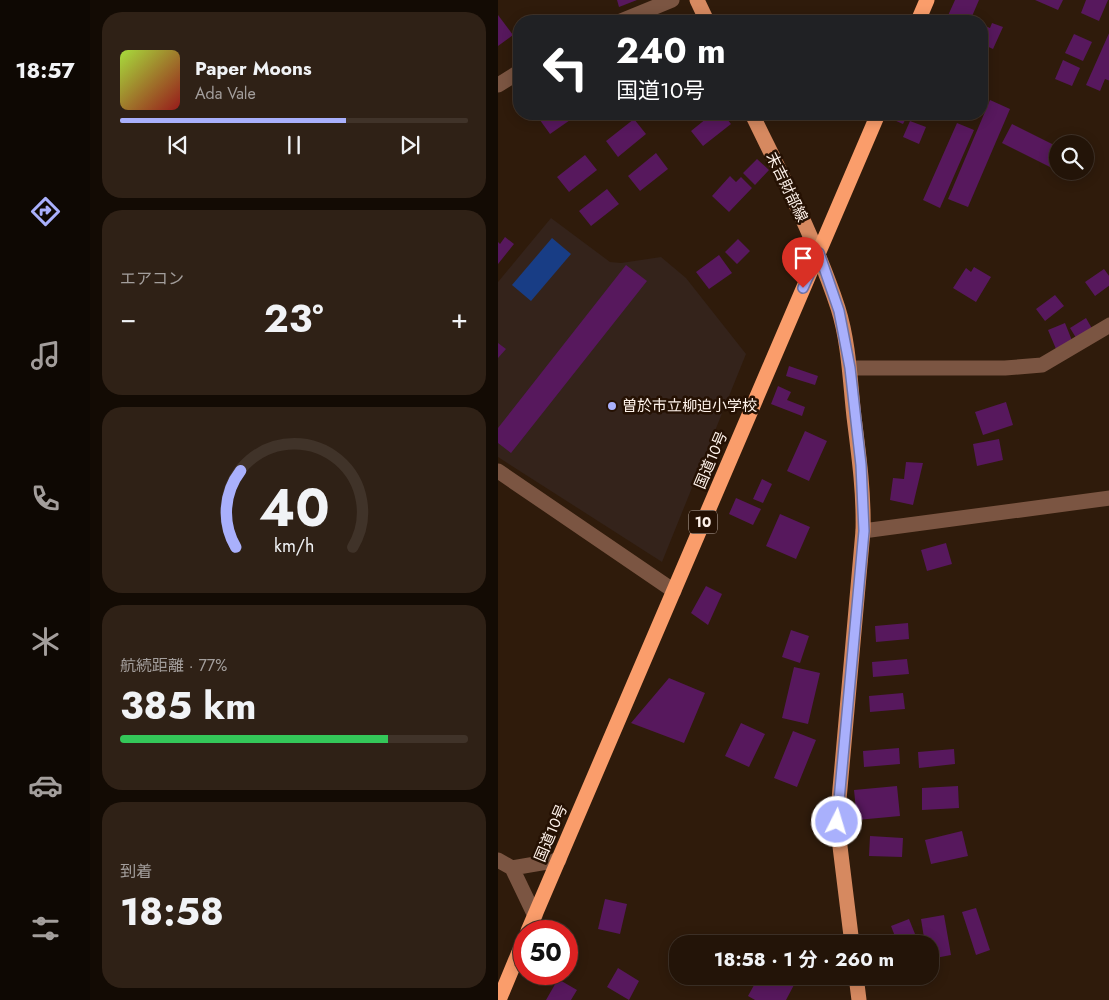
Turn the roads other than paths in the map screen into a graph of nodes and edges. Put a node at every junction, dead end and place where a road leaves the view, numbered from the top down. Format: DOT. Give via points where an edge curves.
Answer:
graph roads {
  1 [pos="672,0"];
  2 [pos="697,0"];
  3 [pos="927,0"];
  4 [pos="636,15"];
  5 [pos="704,15"];
  6 [pos="921,15"];
  7 [pos="513,76"];
  8 [pos="498,85"];
  9 [pos="755,120"];
  10 [pos="875,120"];
  11 [pos="819,253"];
  12 [pos="1110,325"];
  13 [pos="850,368"];
  14 [pos="498,471"];
  15 [pos="1110,498"];
  16 [pos="864,531"];
  17 [pos="674,591"];
  18 [pos="498,860"];
  19 [pos="558,860"];
  20 [pos="512,868"];
  21 [pos="534,916"];
  22 [pos="532,920"];
  23 [pos="851,935"];
  24 [pos="513,966"];
  25 [pos="857,985"];
  26 [pos="499,1000"];
  27 [pos="859,1000"];
  1 -- 4 [label="street"];
  2 -- 5 [label="main road"];
  3 -- 6 [label="highway"];
  7 -- 8 [label="street"];
  9 -- 11 [label="main road, 末吉財部線"];
  10 -- 11 [label="highway, 国道10号 / 10"];
  11 -- 13 [label="main road, 末吉財部線" via="839,311"];
  11 -- 17 [label="highway, 国道10号 / 10"];
  12 -- 13 [label="street" via="1042,365"];
  13 -- 16 [label="main road, 末吉財部線" via="861,465"];
  14 -- 17 [label="street"];
  15 -- 16 [label="street"];
  16 -- 23 [label="main road, 末吉財部線" via="837,822"];
  17 -- 19 [label="highway, 国道10号 / 10"];
  18 -- 20 [label="street"];
  19 -- 20 [label="street"];
  19 -- 21 [label="highway, 国道10号 / 10"];
  20 -- 21 [label="street"];
  21 -- 22 [label="highway, 国道10号 / 10"];
  24 -- 26 [label="highway"];
  25 -- 27 [label="main road"];
}
